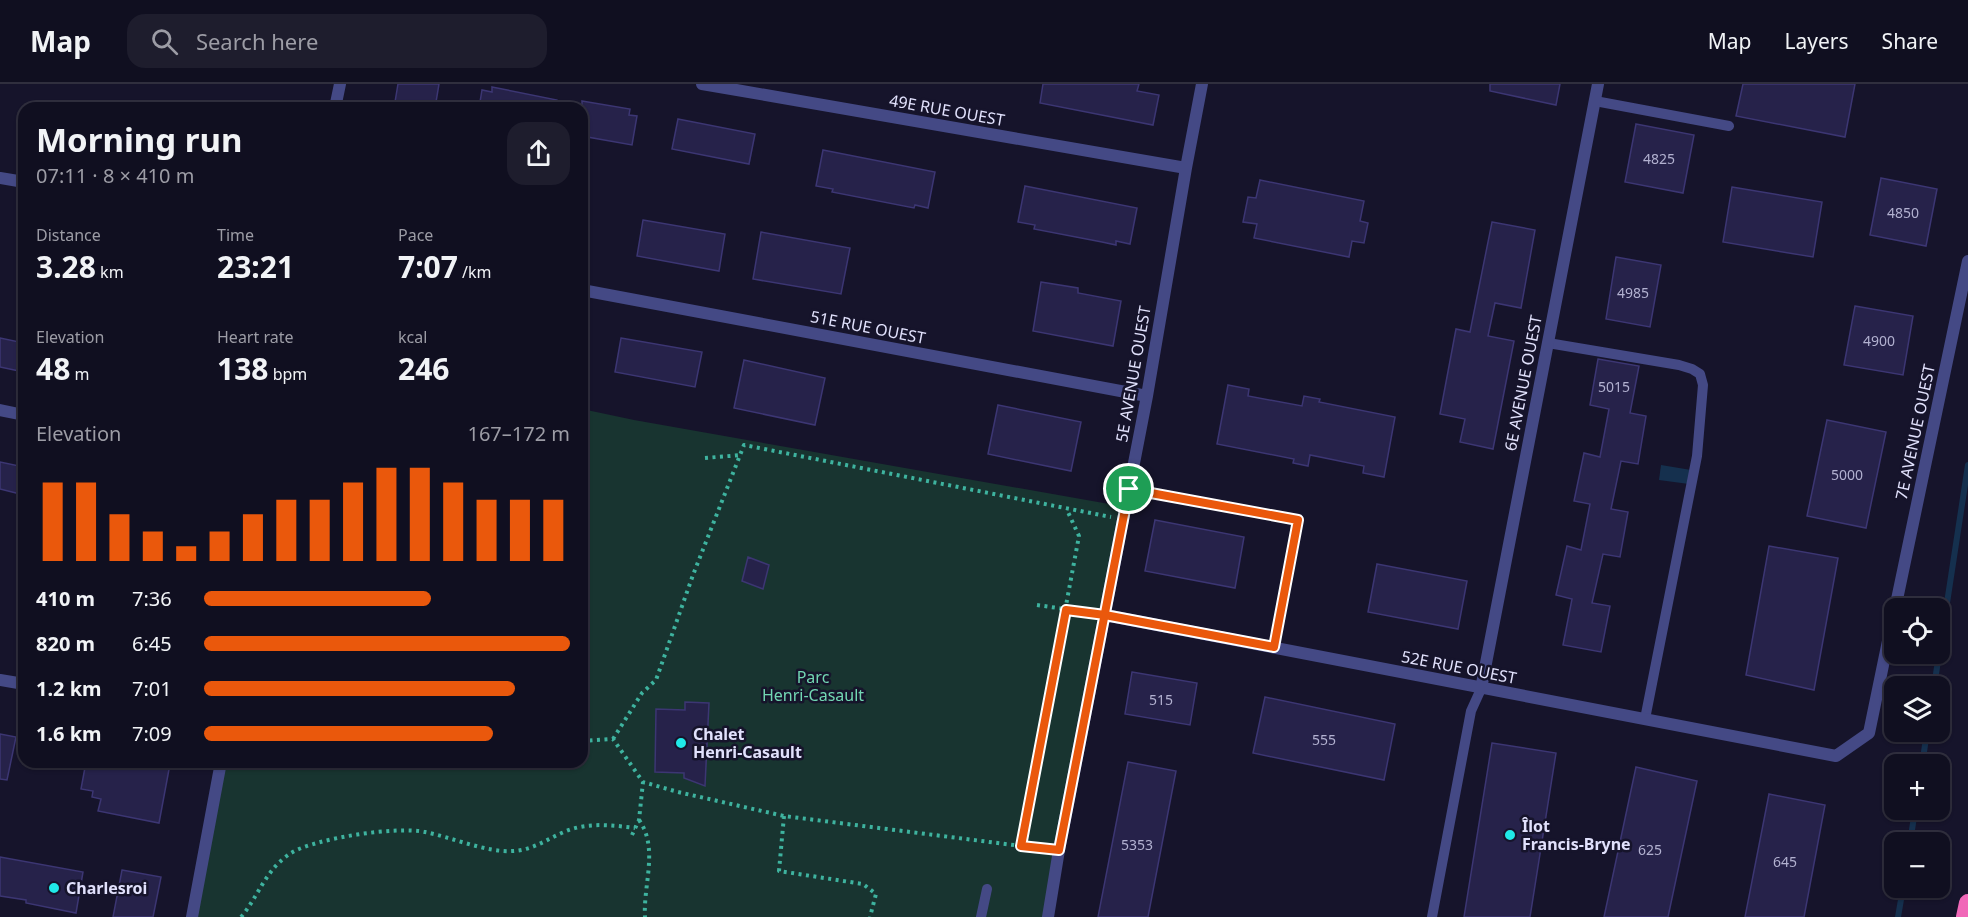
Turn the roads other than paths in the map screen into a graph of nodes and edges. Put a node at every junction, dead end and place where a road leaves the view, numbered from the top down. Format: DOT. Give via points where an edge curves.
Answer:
graph roads {
  1 [pos="340,84"];
  2 [pos="702,84"];
  3 [pos="1202,84"];
  4 [pos="1598,84"];
  5 [pos="1595,101"];
  6 [pos="336,102"];
  7 [pos="1729,126"];
  8 [pos="1185,168"];
  9 [pos="0,178"];
  10 [pos="18,181"];
  11 [pos="1968,261"];
  12 [pos="588,291"];
  13 [pos="1548,343"];
  14 [pos="1147,396"];
  15 [pos="0,410"];
  16 [pos="18,414"];
  17 [pos="1129,489"];
  18 [pos="1898,598"];
  19 [pos="1105,615"];
  20 [pos="1274,647"];
  21 [pos="1884,663"];
  22 [pos="0,680"];
  23 [pos="18,683"];
  24 [pos="1481,689"];
  25 [pos="1645,719"];
  26 [pos="1869,733"];
  27 [pos="220,768"];
  28 [pos="987,889"];
  29 [pos="1968,903"];
  30 [pos="192,917"];
  31 [pos="981,917"];
  32 [pos="1048,917"];
  33 [pos="1432,917"];
  34 [pos="1965,917"];
  1 -- 6 [label="street"];
  2 -- 8 [label="street, 49E RUE OUEST"];
  3 -- 8 [label="street, 5E AVENUE OUEST"];
  4 -- 5 [label="street, 6E AVENUE OUEST"];
  5 -- 7 [label="lane"];
  5 -- 13 [label="street, 6E AVENUE OUEST"];
  8 -- 14 [label="street, 5E AVENUE OUEST"];
  9 -- 10 [label="street"];
  11 -- 18 [label="street, 7E AVENUE OUEST"];
  12 -- 14 [label="street, 51E RUE OUEST"];
  13 -- 24 [label="street, 6E AVENUE OUEST"];
  13 -- 25 [label="lane" via="1679,365 1700,374 1703,385 1697,456"];
  14 -- 17 [label="street, 5E AVENUE OUEST"];
  15 -- 16 [label="street"];
  17 -- 19 [label="street, 5E AVENUE OUEST"];
  17 -- 20 [label="lane" via="1298,520"];
  19 -- 20 [label="street, 52E RUE OUEST"];
  19 -- 32 [label="street, 5E AVENUE OUEST"];
  20 -- 24 [label="street, 52E RUE OUEST"];
  21 -- 26 [label="street, 7E AVENUE OUEST"];
  22 -- 23 [label="street"];
  24 -- 25 [label="street, 52E RUE OUEST"];
  24 -- 33 [label="lane" via="1471,711"];
  25 -- 26 [label="street, 52E RUE OUEST" via="1836,756"];
  27 -- 30 [label="street"];
  28 -- 31 [label="lane"];
  29 -- 34 [label="highway"];
}
